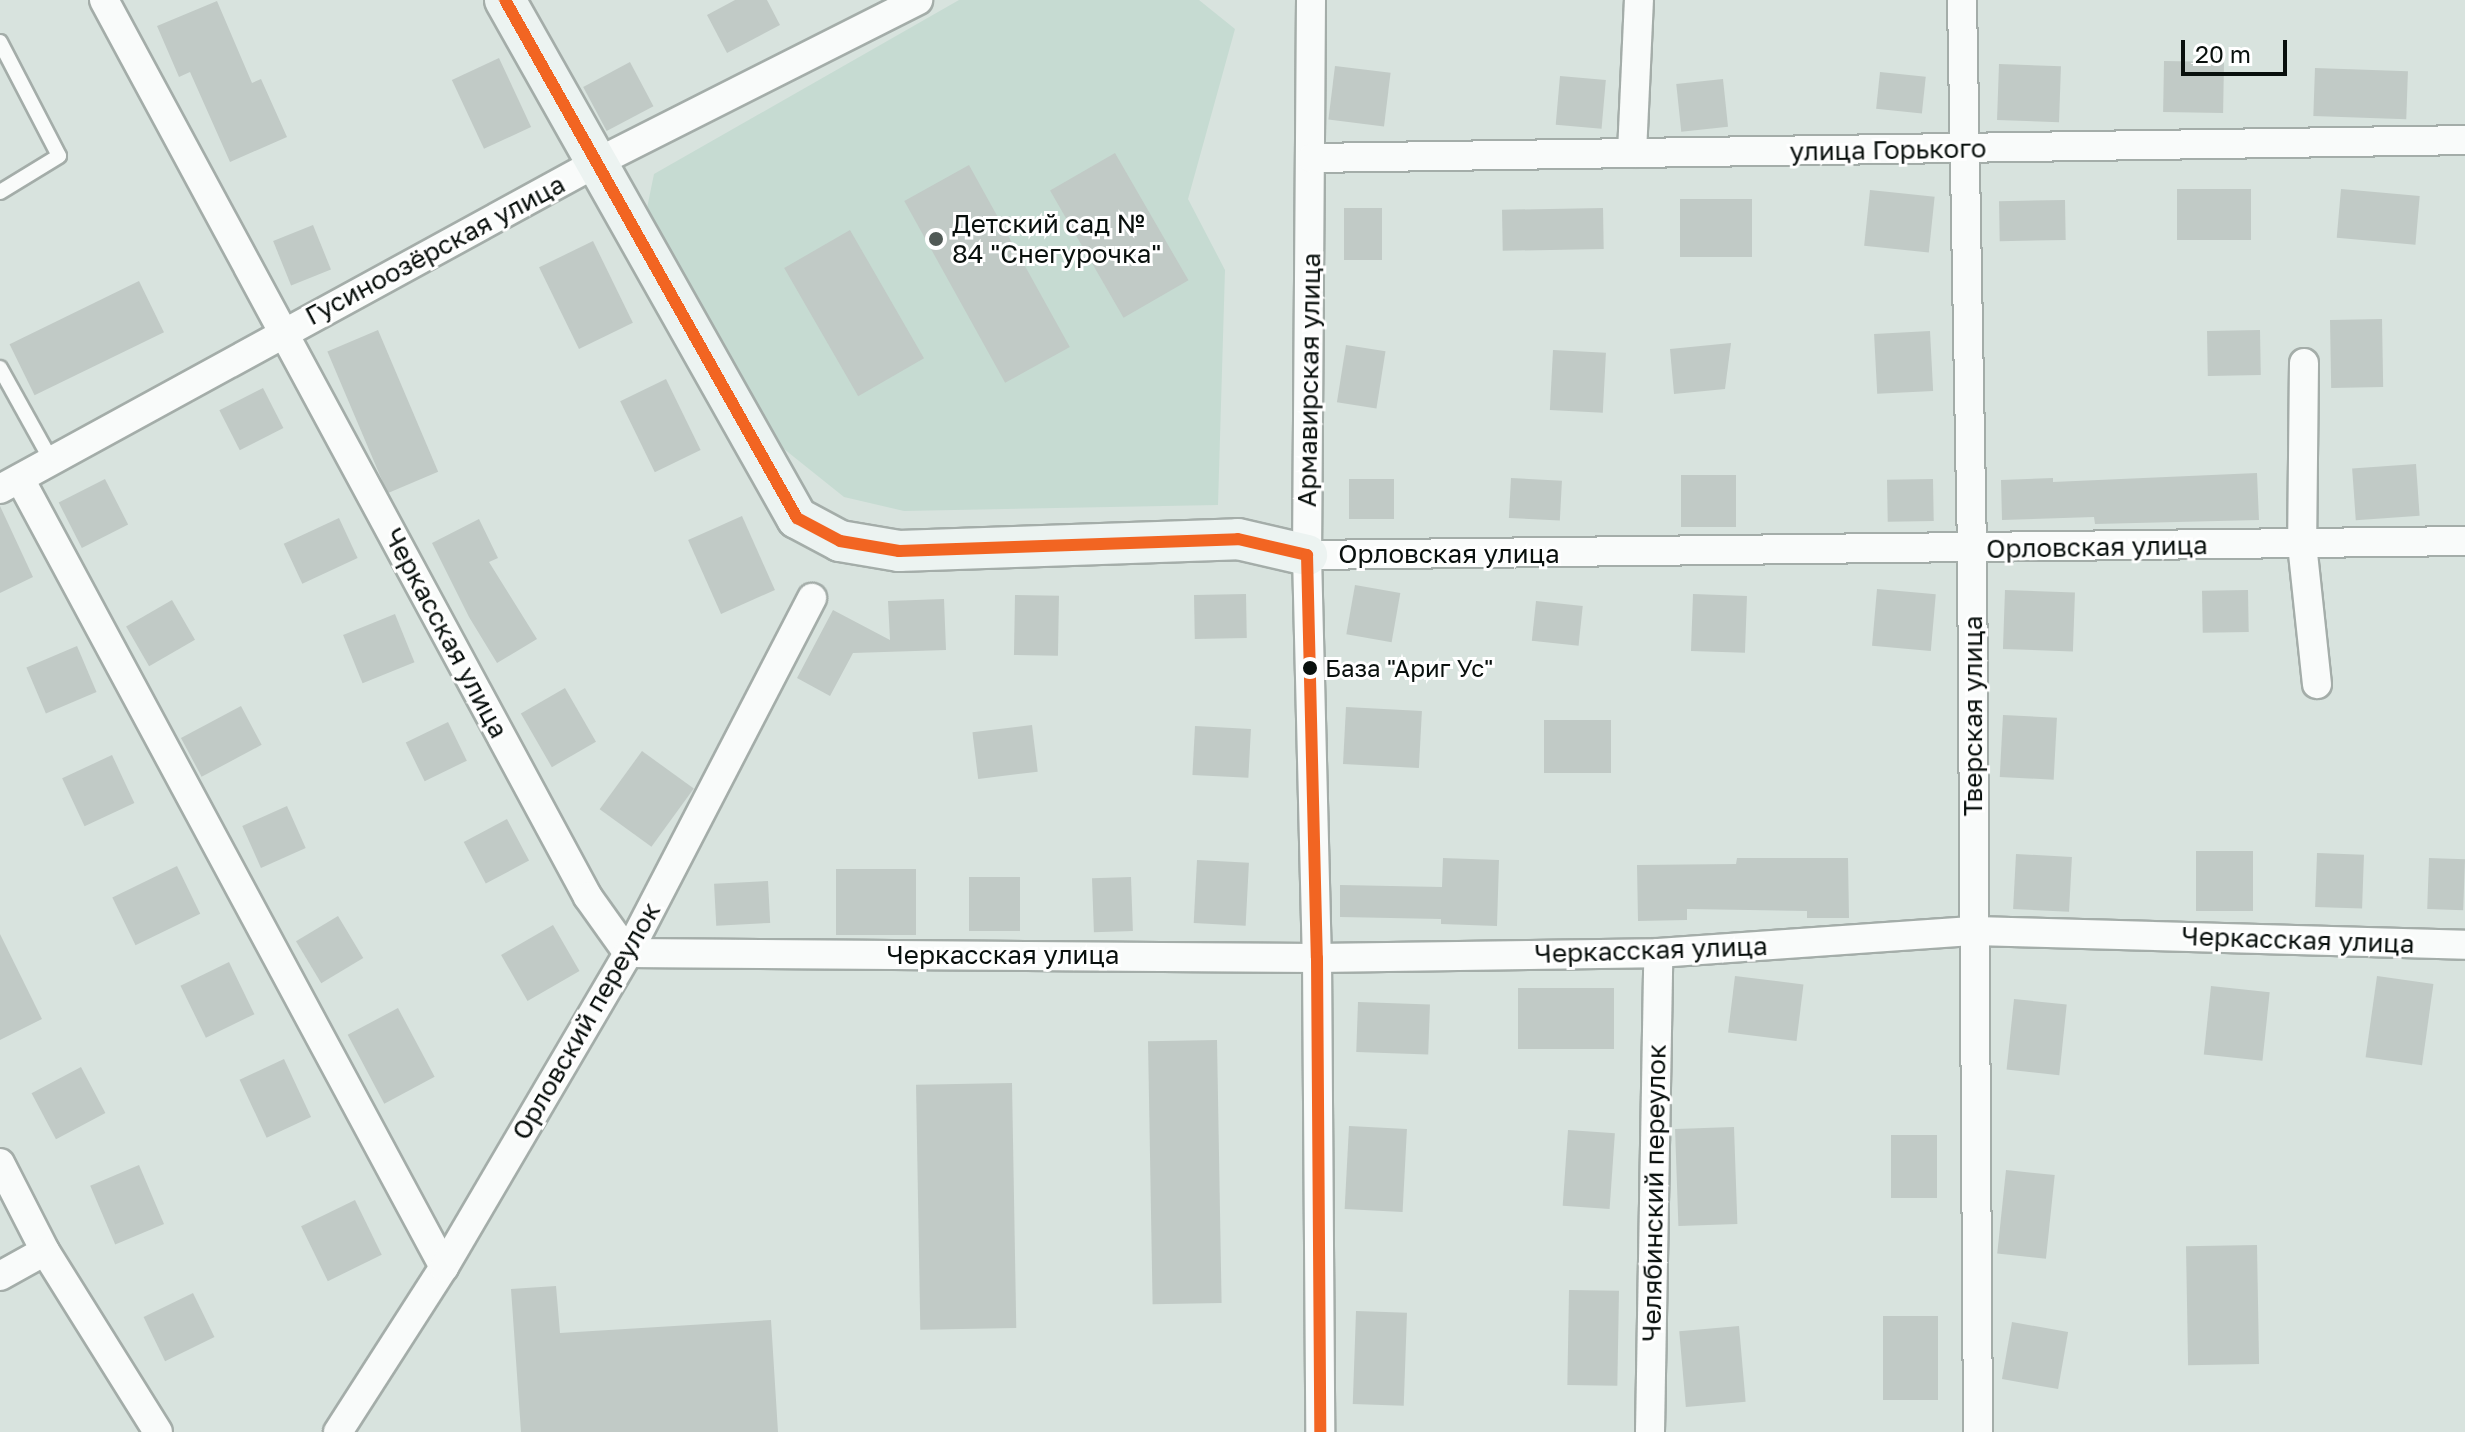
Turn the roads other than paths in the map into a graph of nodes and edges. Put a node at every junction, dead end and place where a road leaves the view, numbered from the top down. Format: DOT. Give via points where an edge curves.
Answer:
graph roads {
  1 [pos="104,0"];
  2 [pos="505,0"];
  3 [pos="918,0"];
  4 [pos="1311,0"];
  5 [pos="1639,0"];
  6 [pos="1962,0"];
  7 [pos="0,42"];
  8 [pos="2465,140"];
  9 [pos="1966,149"];
  10 [pos="1632,153"];
  11 [pos="1312,158"];
  12 [pos="596,163"];
  13 [pos="0,192"];
  14 [pos="285,332"];
  15 [pos="2304,363"];
  16 [pos="0,368"];
  17 [pos="52,462"];
  18 [pos="10,484"];
  19 [pos="2465,541"];
  20 [pos="2302,544"];
  21 [pos="1972,549"];
  22 [pos="1307,555"];
  23 [pos="812,598"];
  24 [pos="2317,684"];
  25 [pos="1975,931"];
  26 [pos="2465,945"];
  27 [pos="628,953"];
  28 [pos="1658,953"];
  29 [pos="1317,958"];
  30 [pos="0,1163"];
  31 [pos="45,1251"];
  32 [pos="444,1267"];
  33 [pos="0,1276"];
  34 [pos="158,1432"];
  35 [pos="338,1432"];
  36 [pos="1320,1432"];
  37 [pos="1650,1432"];
  38 [pos="1978,1432"];
  1 -- 14 [label="street, Черкасская улица"];
  2 -- 12 [label="street, Орловская улица"];
  3 -- 12 [label="street, Гусиноозёрская улица"];
  4 -- 11 [label="street, Армавирская улица"];
  5 -- 10 [label="street"];
  6 -- 9 [label="street, Тверская улица"];
  7 -- 13 [label="lane" via="59,156"];
  8 -- 9 [label="street, улица Горького"];
  9 -- 10 [label="street, улица Горького"];
  9 -- 21 [label="street, Тверская улица"];
  10 -- 11 [label="street, улица Горького"];
  11 -- 22 [label="street, Армавирская улица"];
  12 -- 14 [label="street, Гусиноозёрская улица"];
  12 -- 22 [label="street, Орловская улица" via="797,518 840,541 899,551 1238,539"];
  14 -- 17 [label="street, Гусиноозёрская улица"];
  14 -- 27 [label="street, Черкасская улица" via="588,897"];
  15 -- 20 [label="street"];
  16 -- 17 [label="lane"];
  17 -- 18 [label="street, Гусиноозёрская улица"];
  18 -- 32 [label="street"];
  19 -- 20 [label="street, Орловская улица"];
  20 -- 21 [label="street, Орловская улица"];
  20 -- 24 [label="street"];
  21 -- 22 [label="street, Орловская улица"];
  21 -- 25 [label="street, Тверская улица"];
  22 -- 29 [label="street, Армавирская улица"];
  23 -- 27 [label="street, Орловский переулок"];
  25 -- 26 [label="street, Черкасская улица"];
  25 -- 28 [label="street, Черкасская улица"];
  25 -- 38 [label="street, Тверская улица"];
  27 -- 29 [label="street, Черкасская улица"];
  27 -- 32 [label="street, Орловский переулок"];
  28 -- 29 [label="street, Черкасская улица"];
  28 -- 37 [label="street, Челябинский переулок"];
  29 -- 36 [label="street, Армавирская улица"];
  30 -- 31 [label="street"];
  31 -- 33 [label="street"];
  31 -- 34 [label="street"];
  32 -- 35 [label="street, Орловский переулок"];
}
